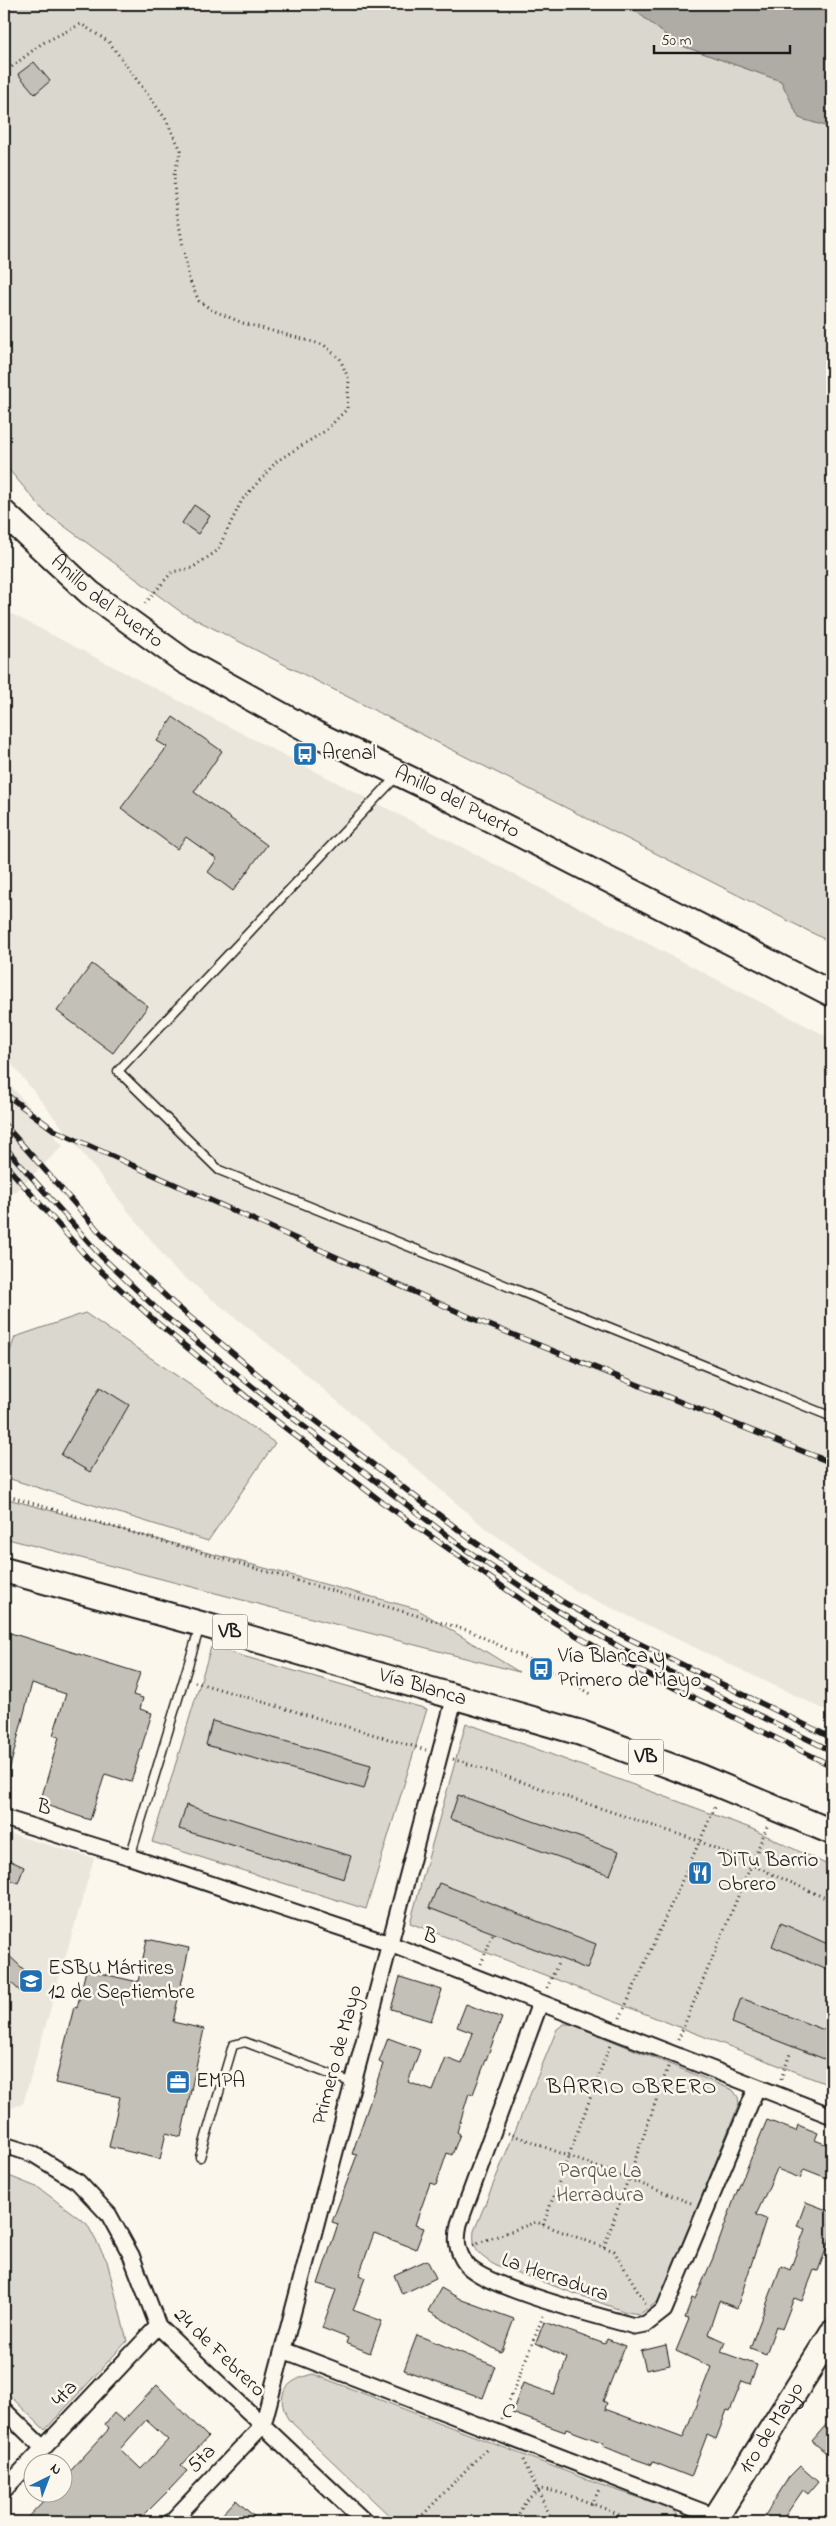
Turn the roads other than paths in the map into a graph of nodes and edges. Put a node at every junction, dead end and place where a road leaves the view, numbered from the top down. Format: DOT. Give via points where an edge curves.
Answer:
graph roads {
  1 [pos="4,513"];
  2 [pos="398,774"];
  3 [pos="832,994"];
  4 [pos="832,1417"];
  5 [pos="4,1570"];
  6 [pos="201,1624"];
  7 [pos="455,1696"];
  8 [pos="4,1818"];
  9 [pos="832,1832"];
  10 [pos="130,1857"];
  11 [pos="390,1944"];
  12 [pos="540,2003"];
  13 [pos="353,2083"];
  14 [pos="757,2087"];
  15 [pos="832,2116"];
  16 [pos="4,2145"];
  17 [pos="200,2157"];
  18 [pos="158,2326"];
  19 [pos="832,2333"];
  20 [pos="283,2350"];
  21 [pos="4,2410"];
  22 [pos="263,2425"];
  23 [pos="43,2448"];
  24 [pos="4,2490"];
  25 [pos="717,2520"];
  26 [pos="171,2522"];
  27 [pos="365,2522"];
  1 -- 2 [label="main road, Anillo del Puerto" via="83,587 184,662 314,733"];
  2 -- 3 [label="main road, Anillo del Puerto"];
  2 -- 4 [label="lane" via="118,1071 219,1170"];
  5 -- 6 [label="main road, Vía Blanca / VB"];
  6 -- 7 [label="main road, Vía Blanca / VB"];
  6 -- 10 [label="lane"];
  7 -- 9 [label="main road, Vía Blanca / VB" via="581,1732"];
  7 -- 11 [label="street, Primero de Mayo"];
  8 -- 10 [label="street, B"];
  10 -- 11 [label="street, B"];
  11 -- 12 [label="street, B"];
  11 -- 13 [label="street, Primero de Mayo"];
  12 -- 14 [label="street, B"];
  12 -- 14 [label="street, La Herradura" via="493,2127 456,2238 466,2265 478,2274 549,2302 634,2326 646,2324 664,2310"];
  13 -- 17 [label="lane" via="245,2042 233,2045"];
  13 -- 20 [label="street, Primero de Mayo"];
  14 -- 15 [label="street, B"];
  16 -- 18 [label="street, 24 de Febrero" via="33,2154 78,2182 109,2214 131,2255"];
  18 -- 22 [label="street, 24 de Febrero"];
  18 -- 23 [label="street, 4ta"];
  19 -- 25 [label="main road, 1ro de Mayo"];
  20 -- 22 [label="street, Primero de Mayo"];
  20 -- 25 [label="street, C" via="514,2437"];
  21 -- 23 [label="street"];
  22 -- 26 [label="street, 5ta"];
  22 -- 27 [label="street, 24 de Febrero"];
  23 -- 24 [label="street, 4ta"];
}
